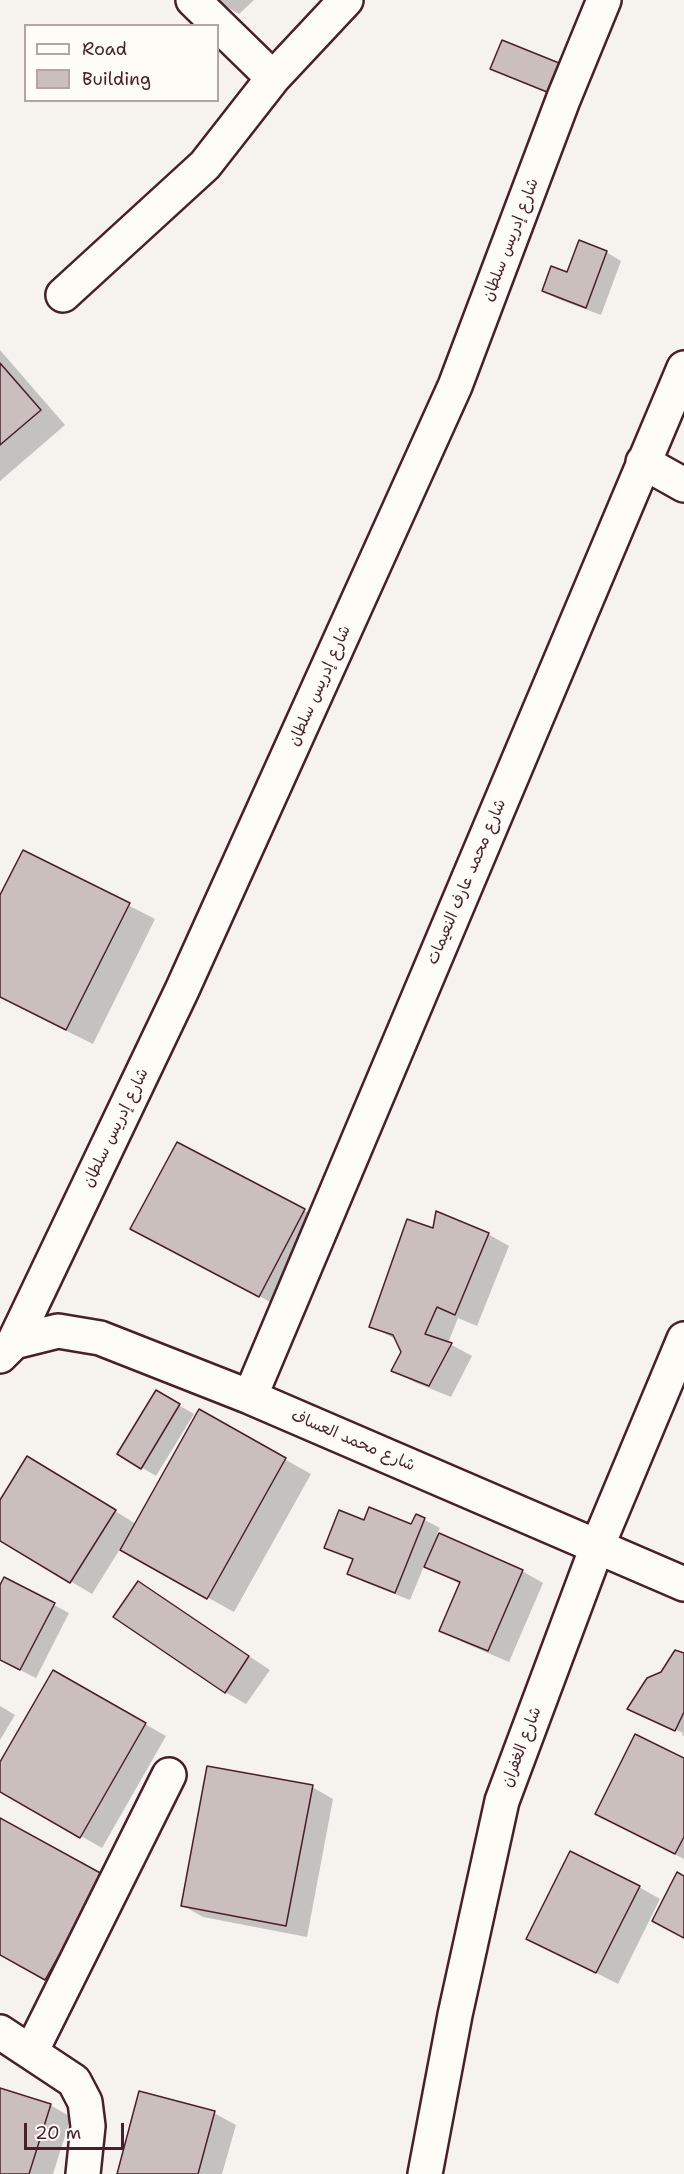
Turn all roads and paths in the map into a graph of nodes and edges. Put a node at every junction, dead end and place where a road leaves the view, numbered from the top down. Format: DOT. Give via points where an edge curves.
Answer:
graph roads {
  1 [pos="194,0"];
  2 [pos="346,0"];
  3 [pos="604,0"];
  4 [pos="218,24"];
  5 [pos="219,25"];
  6 [pos="273,78"];
  7 [pos="63,295"];
  8 [pos="684,368"];
  9 [pos="643,462"];
  10 [pos="684,485"];
  11 [pos="684,1339"];
  12 [pos="7,1349"];
  13 [pos="250,1397"];
  14 [pos="597,1547"];
  15 [pos="684,1584"];
  16 [pos="169,1775"];
  17 [pos="0,2032"];
  18 [pos="31,2052"];
  19 [pos="83,2174"];
  20 [pos="425,2174"];
  1 -- 4 [label="street"];
  2 -- 6 [label="street"];
  3 -- 12 [label="street, شارع إدريس سلطان" via="455,386 182,990"];
  5 -- 6 [label="street"];
  6 -- 7 [label="street" via="205,165"];
  8 -- 9 [label="street, شارع محمد عارف النعيمات"];
  9 -- 10 [label="street"];
  9 -- 13 [label="street, شارع محمد عارف النعيمات"];
  11 -- 14 [label="street, شارع الغفران"];
  12 -- 13 [label="street, شارع محمد العساف" via="58,1331 100,1338"];
  13 -- 14 [label="street, شارع محمد العساف"];
  14 -- 15 [label="street, شارع محمد العساف"];
  14 -- 20 [label="street, شارع الغفران" via="502,1801"];
  16 -- 18 [label="street"];
  17 -- 18 [label="street"];
  18 -- 19 [label="street" via="74,2080 85,2102 88,2126"];
}
